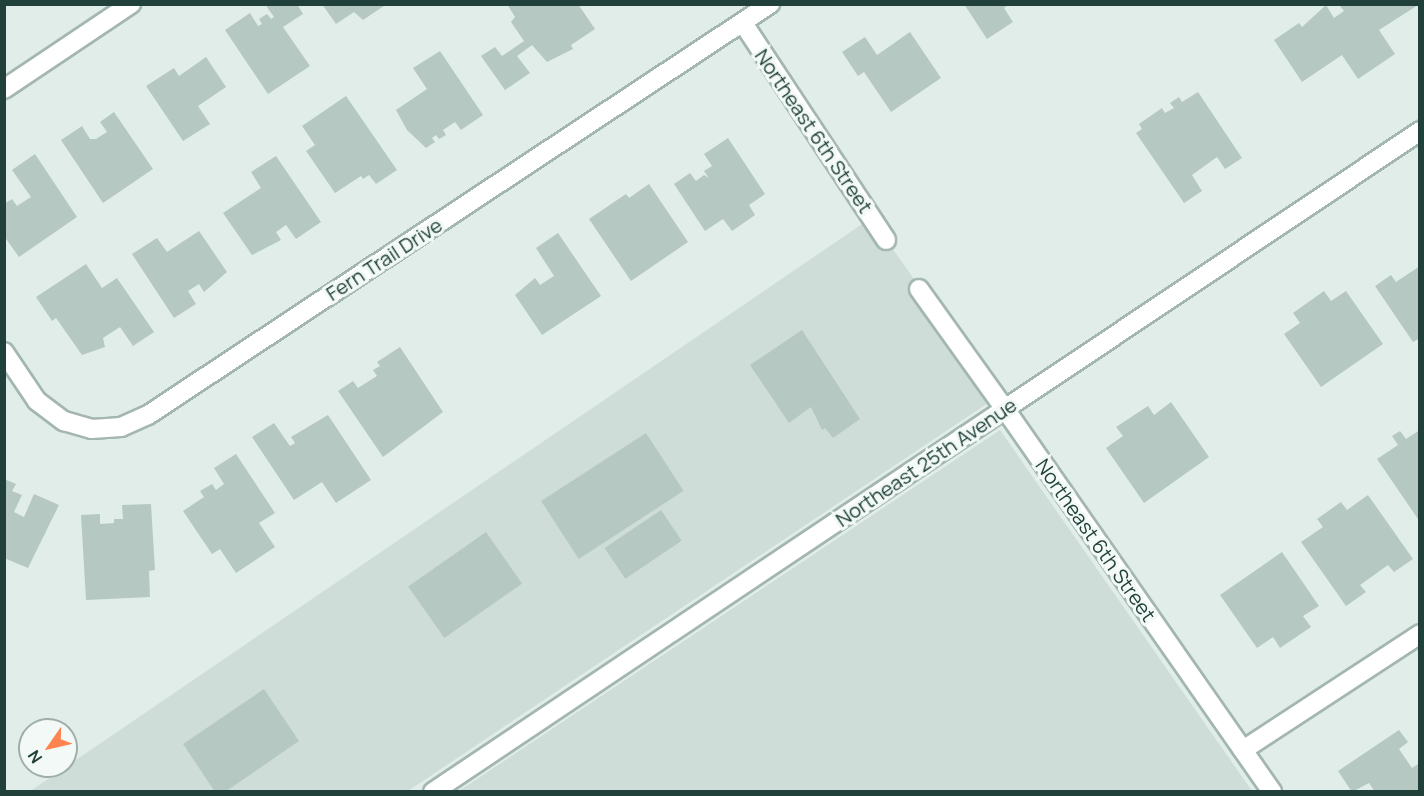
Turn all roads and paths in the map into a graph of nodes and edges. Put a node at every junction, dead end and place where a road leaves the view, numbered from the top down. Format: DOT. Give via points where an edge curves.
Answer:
graph roads {
  1 [pos="130,4"];
  2 [pos="770,4"];
  3 [pos="742,23"];
  4 [pos="4,88"];
  5 [pos="1419,131"];
  6 [pos="886,240"];
  7 [pos="919,289"];
  8 [pos="4,352"];
  9 [pos="1005,409"];
  10 [pos="1419,634"];
  11 [pos="1243,750"];
  12 [pos="433,792"];
  13 [pos="1272,792"];
  1 -- 4 [label="street"];
  2 -- 3 [label="street, Fern Trail Drive"];
  3 -- 6 [label="street, Northeast 6th Street"];
  3 -- 8 [label="street, Fern Trail Drive" via="148,415 121,427 92,429 63,421 37,401"];
  5 -- 9 [label="street, Northeast 25th Avenue"];
  7 -- 9 [label="street, Northeast 6th Street"];
  9 -- 11 [label="street, Northeast 6th Street"];
  9 -- 12 [label="street, Northeast 25th Avenue"];
  10 -- 11 [label="street"];
  11 -- 13 [label="street, Northeast 6th Street"];
}
